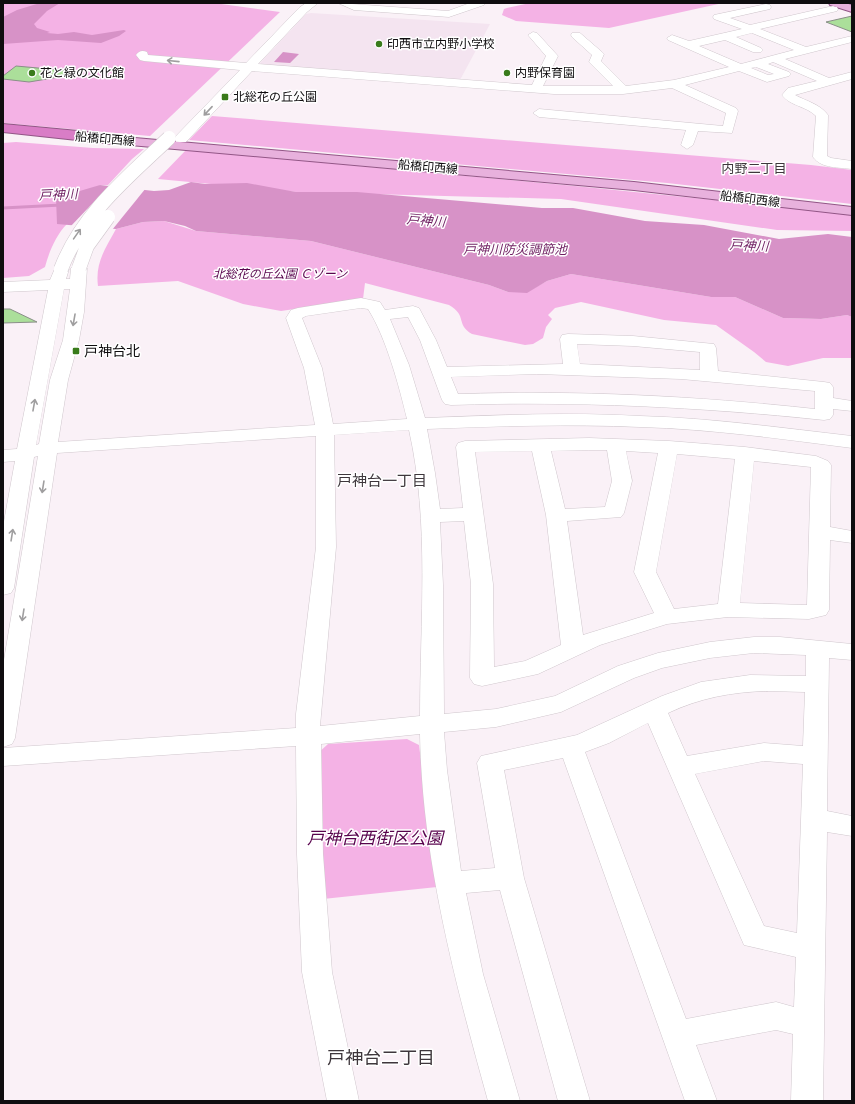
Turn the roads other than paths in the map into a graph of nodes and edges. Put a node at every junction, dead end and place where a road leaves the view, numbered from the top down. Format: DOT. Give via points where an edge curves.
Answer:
graph roads {
  1 [pos="302,3"];
  2 [pos="313,3"];
  3 [pos="343,3"];
  4 [pos="389,3"];
  5 [pos="445,3"];
  6 [pos="480,3"];
  7 [pos="846,3"];
  8 [pos="852,5"];
  9 [pos="833,6"];
  10 [pos="766,7"];
  11 [pos="373,8"];
  12 [pos="852,9"];
  13 [pos="416,12"];
  14 [pos="750,29"];
  15 [pos="533,35"];
  16 [pos="576,35"];
  17 [pos="725,36"];
  18 [pos="672,38"];
  19 [pos="852,39"];
  20 [pos="688,45"];
  21 [pos="852,49"];
  22 [pos="757,50"];
  23 [pos="804,51"];
  24 [pos="143,54"];
  25 [pos="197,59"];
  26 [pos="774,59"];
  27 [pos="757,63"];
  28 [pos="208,64"];
  29 [pos="243,67"];
  30 [pos="739,68"];
  31 [pos="852,75"];
  32 [pos="830,82"];
  33 [pos="674,84"];
  34 [pos="536,88"];
  35 [pos="554,90"];
  36 [pos="623,90"];
  37 [pos="693,127"];
  38 [pos="3,129"];
  39 [pos="3,136"];
  40 [pos="175,138"];
  41 [pos="114,140"];
  42 [pos="688,145"];
  43 [pos="852,165"];
  44 [pos="852,211"];
  45 [pos="78,282"];
  46 [pos="57,283"];
  47 [pos="3,287"];
  48 [pos="3,299"];
  49 [pos="380,316"];
  50 [pos="572,369"];
  51 [pos="441,372"];
  52 [pos="709,375"];
  53 [pos="552,398"];
  54 [pos="824,402"];
  55 [pos="852,406"];
  56 [pos="554,419"];
  57 [pos="417,424"];
  58 [pos="325,430"];
  59 [pos="852,442"];
  60 [pos="3,445"];
  61 [pos="540,445"];
  62 [pos="615,445"];
  63 [pos="669,448"];
  64 [pos="33,449"];
  65 [pos="745,453"];
  66 [pos="3,456"];
  67 [pos="473,514"];
  68 [pos="556,515"];
  69 [pos="431,516"];
  70 [pos="819,532"];
  71 [pos="852,537"];
  72 [pos="4,575"];
  73 [pos="728,610"];
  74 [pos="667,617"];
  75 [pos="818,648"];
  76 [pos="573,649"];
  77 [pos="852,652"];
  78 [pos="817,684"];
  79 [pos="654,710"];
  80 [pos="432,725"];
  81 [pos="308,736"];
  82 [pos="3,738"];
  83 [pos="571,747"];
  84 [pos="816,756"];
  85 [pos="3,757"];
  86 [pos="679,767"];
  87 [pos="814,819"];
  88 [pos="852,826"];
  89 [pos="510,878"];
  90 [pos="451,883"];
  91 [pos="811,948"];
  92 [pos="809,1025"];
  93 [pos="677,1034"];
  94 [pos="343,1101"];
  95 [pos="504,1101"];
  96 [pos="574,1101"];
  97 [pos="701,1101"];
  98 [pos="808,1101"];
  1 -- 29 [label="street" via="292,9"];
  2 -- 29 [label="street"];
  3 -- 11 [label="street" via="354,7"];
  4 -- 11 [label="street"];
  5 -- 13 [label="street"];
  6 -- 13 [label="street" via="449,14"];
  7 -- 8 [label="main road"];
  9 -- 12 [label="main road"];
  9 -- 14 [label="street"];
  10 -- 14 [label="street" via="718,17"];
  11 -- 13 [label="street"];
  14 -- 17 [label="street"];
  14 -- 23 [label="street"];
  15 -- 34 [label="street" via="552,56"];
  16 -- 36 [label="street" via="598,54 595,62"];
  17 -- 20 [label="street"];
  17 -- 22 [label="street"];
  18 -- 20 [label="street"];
  19 -- 23 [label="street"];
  20 -- 30 [label="street"];
  21 -- 23 [label="street" via="823,56"];
  23 -- 26 [label="street"];
  28 -- 24 [label="street, one-way" via="148,59 142,57"];
  25 -- 28 [label="street"];
  26 -- 27 [label="street"];
  26 -- 32 [label="street"];
  27 -- 30 [label="street"];
  27 -- 30 [label="street" via="785,74 768,79"];
  28 -- 29 [label="street"];
  29 -- 34 [label="street"];
  29 -- 40 [label="street"];
  30 -- 33 [label="street"];
  31 -- 32 [label="street"];
  32 -- 43 [label="street" via="792,91 788,95 821,114 820,157 827,162"];
  33 -- 36 [label="street"];
  33 -- 37 [label="street" via="732,111 728,130"];
  34 -- 35 [label="street"];
  35 -- 36 [label="street"];
  35 -- 37 [label="street" via="544,112 539,113"];
  37 -- 42 [label="street"];
  38 -- 41 [label="main road, 船橋印西線"];
  39 -- 41 [label="highway"];
  40 -- 45 [label="street, bridge" via="96,232 82,257"];
  46 -- 40 [label="street, one-way, bridge" via="69,246 79,231 95,212"];
  41 -- 44 [label="main road, 船橋印西線" via="634,186"];
  45 -- 46 [label="street"];
  45 -- 64 [label="street, one-way" via="71,340"];
  46 -- 47 [label="street"];
  46 -- 48 [label="street"];
  64 -- 46 [label="street, one-way"];
  49 -- 51 [label="street" via="413,311"];
  49 -- 57 [label="street" via="406,380"];
  49 -- 58 [label="street" via="374,305 362,303 297,312 295,315 313,368"];
  50 -- 51 [label="street"];
  50 -- 52 [label="street"];
  50 -- 52 [label="street" via="568,339 627,340 708,348"];
  51 -- 53 [label="street" via="451,400"];
  52 -- 54 [label="street" via="824,387"];
  53 -- 54 [label="street" via="663,400 824,415"];
  53 -- 56 [label="street"];
  54 -- 55 [label="street"];
  56 -- 57 [label="street"];
  56 -- 59 [label="street" via="699,424"];
  57 -- 58 [label="street"];
  57 -- 69 [label="street" via="427,476"];
  58 -- 64 [label="street"];
  58 -- 81 [label="street" via="328,500 326,547 308,714"];
  60 -- 64 [label="street"];
  61 -- 62 [label="street"];
  61 -- 67 [label="street" via="465,446"];
  61 -- 68 [label="street"];
  62 -- 63 [label="street"];
  62 -- 68 [label="street" via="622,481 614,513"];
  63 -- 65 [label="street"];
  63 -- 74 [label="street" via="645,572"];
  64 -- 66 [label="street"];
  72 -- 64 [label="street, one-way"];
  64 -- 82 [label="street, one-way" via="45,477"];
  65 -- 70 [label="street" via="816,462 821,465"];
  65 -- 73 [label="street"];
  67 -- 69 [label="street"];
  67 -- 76 [label="street" via="482,584 482,678 530,668"];
  68 -- 76 [label="street"];
  69 -- 80 [label="street"];
  70 -- 71 [label="street"];
  70 -- 73 [label="street" via="818,610"];
  73 -- 74 [label="street"];
  74 -- 76 [label="street" via="624,629"];
  75 -- 77 [label="street"];
  75 -- 78 [label="street"];
  75 -- 80 [label="street" via="754,645 674,657 626,672 580,695 544,708 496,718"];
  78 -- 79 [label="street" via="775,681 732,685 686,696"];
  78 -- 84 [label="street"];
  79 -- 83 [label="street" via="612,731"];
  79 -- 86 [label="street"];
  80 -- 81 [label="street"];
  80 -- 90 [label="street" via="440,823"];
  81 -- 85 [label="street"];
  81 -- 94 [label="street" via="310,854 317,972"];
  83 -- 89 [label="street" via="490,763"];
  83 -- 93 [label="street"];
  84 -- 86 [label="street" via="764,752"];
  84 -- 87 [label="street"];
  86 -- 91 [label="street" via="754,936"];
  87 -- 88 [label="street"];
  87 -- 91 [label="street"];
  89 -- 90 [label="street"];
  89 -- 96 [label="street"];
  90 -- 95 [label="street" via="469,975"];
  91 -- 92 [label="street"];
  92 -- 93 [label="street" via="776,1016"];
  92 -- 98 [label="street"];
  93 -- 97 [label="street"];
}
